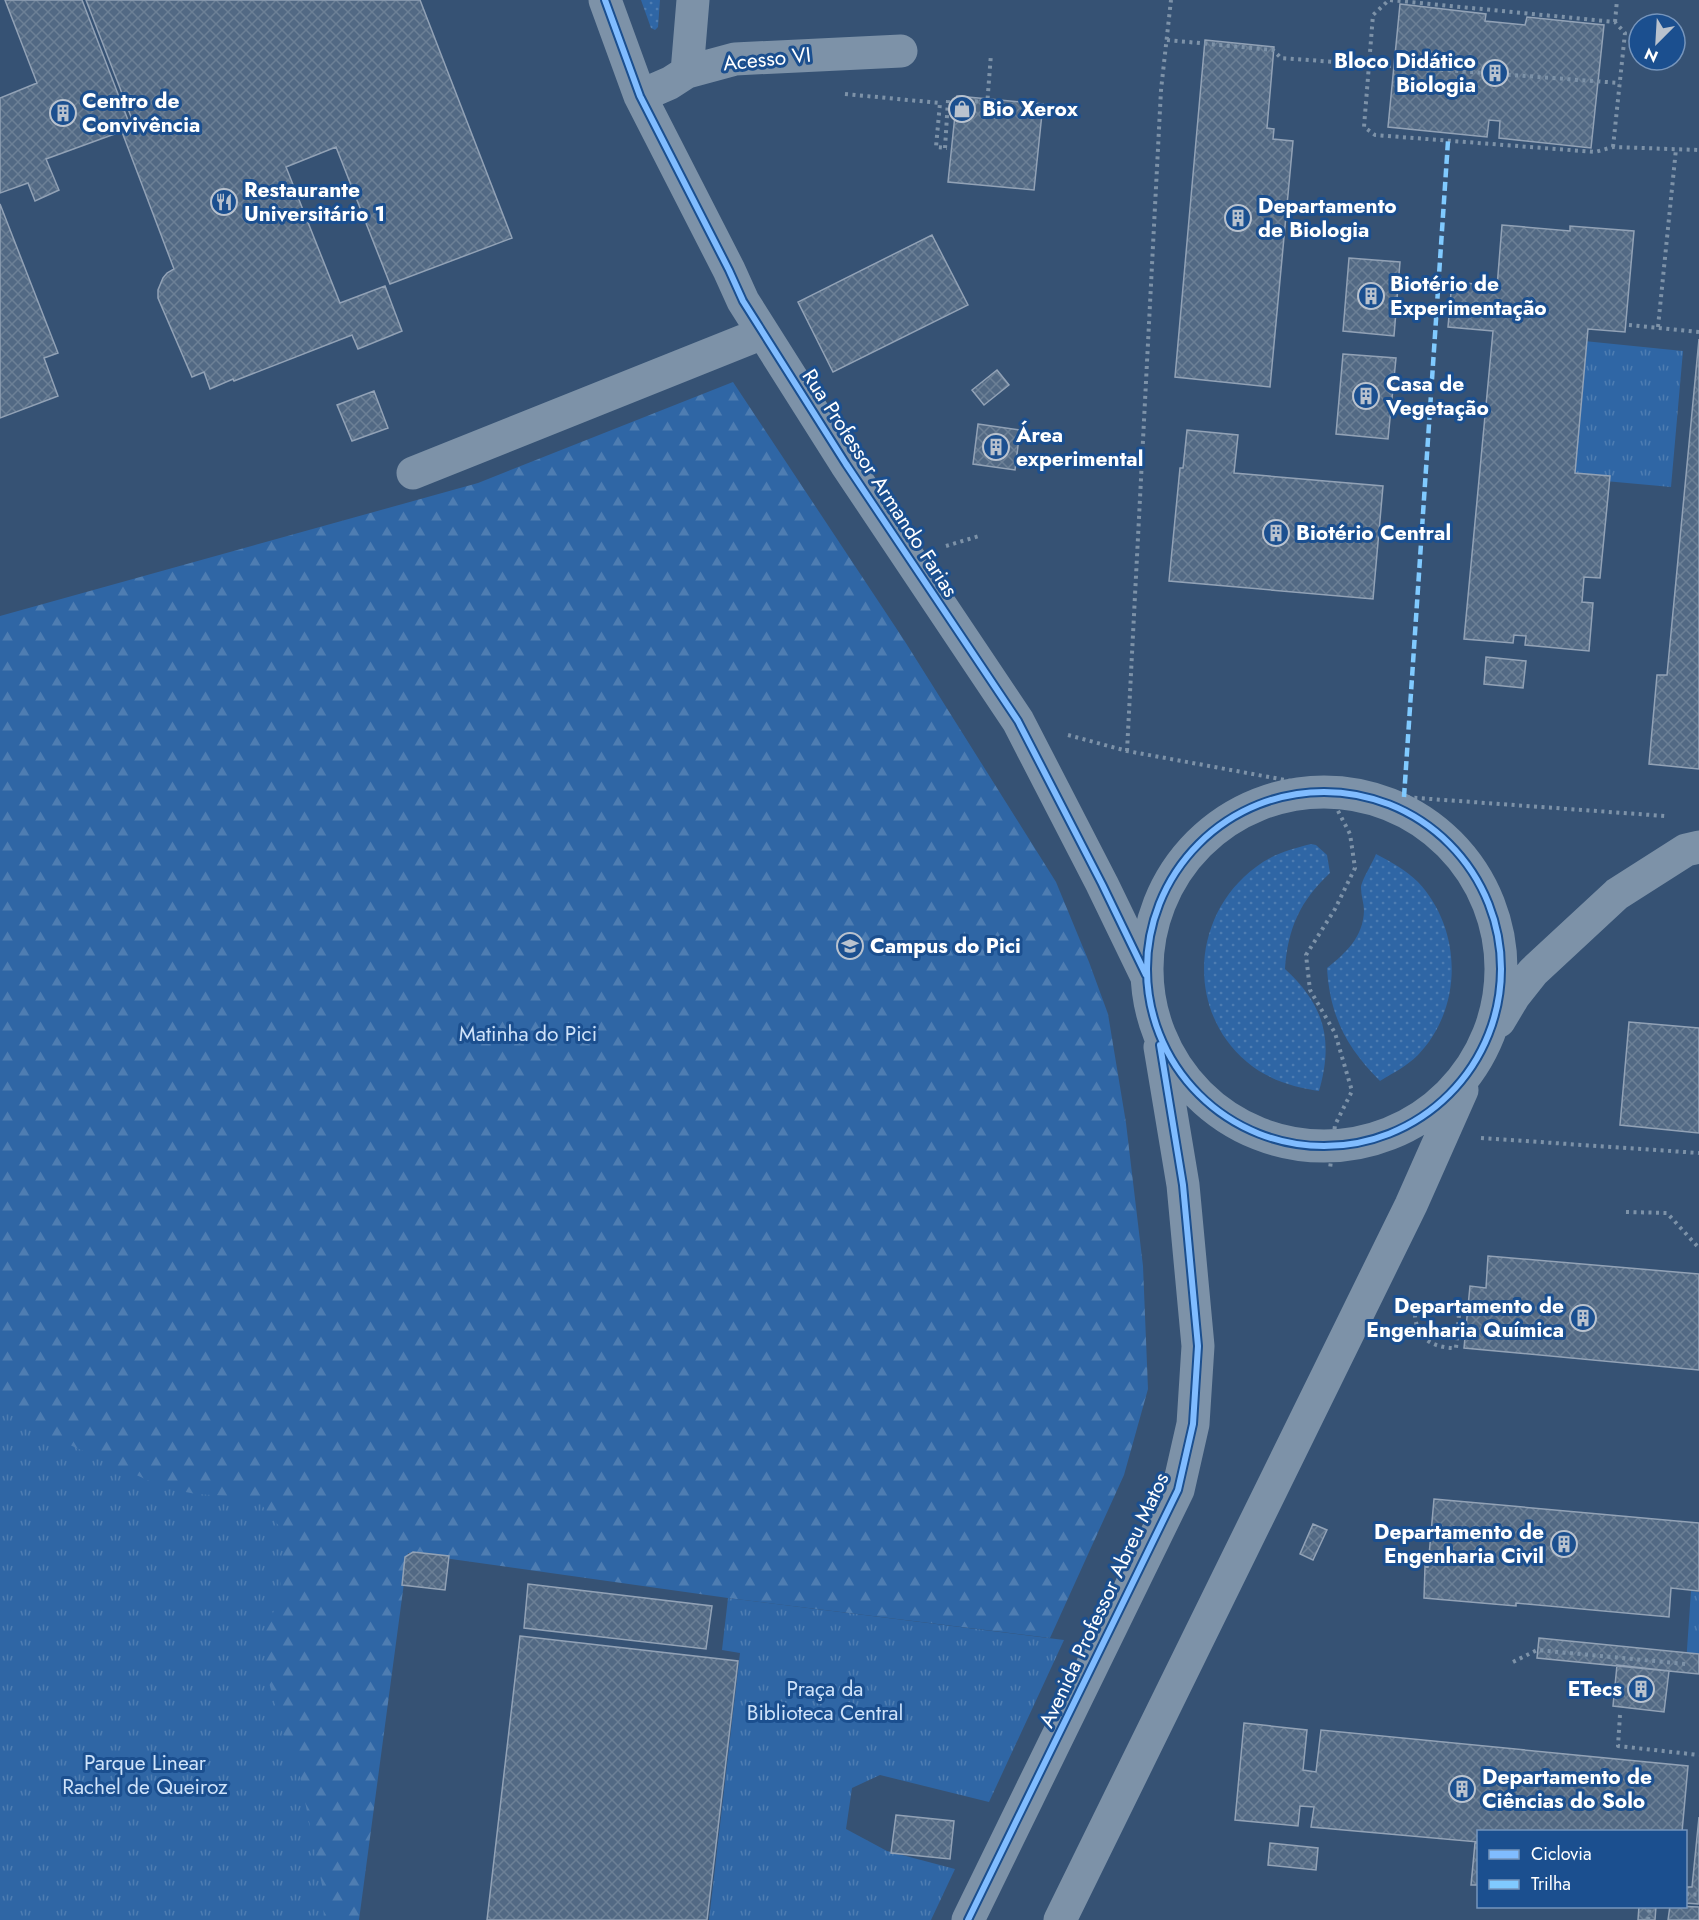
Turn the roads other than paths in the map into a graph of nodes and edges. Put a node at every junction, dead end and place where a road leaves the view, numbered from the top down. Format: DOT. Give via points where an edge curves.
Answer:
graph roads {
  1 [pos="604,0"];
  2 [pos="693,0"];
  3 [pos="901,51"];
  4 [pos="687,72"];
  5 [pos="640,96"];
  6 [pos="763,333"];
  7 [pos="413,473"];
  8 [pos="1699,847"];
  9 [pos="1146,975"];
  10 [pos="1156,1027"];
  11 [pos="1494,1027"];
  12 [pos="1466,1080"];
  13 [pos="968,1920"];
  14 [pos="1060,1920"];
  1 -- 5 [label="street, Rua Professor Armando Farias"];
  2 -- 4 [label="street"];
  3 -- 4 [label="street, Acesso VI" via="735,59"];
  4 -- 5 [label="street, Acesso VI"];
  5 -- 6 [label="street, Rua Professor Armando Farias" via="743,301"];
  6 -- 7 [label="street"];
  6 -- 9 [label="street, Rua Professor Armando Farias" via="1018,721"];
  8 -- 11 [label="street" via="1686,850 1617,894 1533,972"];
  9 -- 10 [label="street"];
  9 -- 11 [label="street" via="1147,943 1164,888 1199,841 1247,808 1303,792 1362,794 1415,816 1451,845 1490,902 1503,958"];
  10 -- 12 [label="street" via="1170,1057 1209,1103 1260,1134 1319,1146 1331,1157 1432,1111"];
  10 -- 13 [label="street, Avenida Professor Abreu Matos" via="1183,1185 1198,1346 1193,1424 1178,1490"];
  11 -- 12 [label="street"];
  12 -- 14 [label="street" via="1411,1205"];
}
